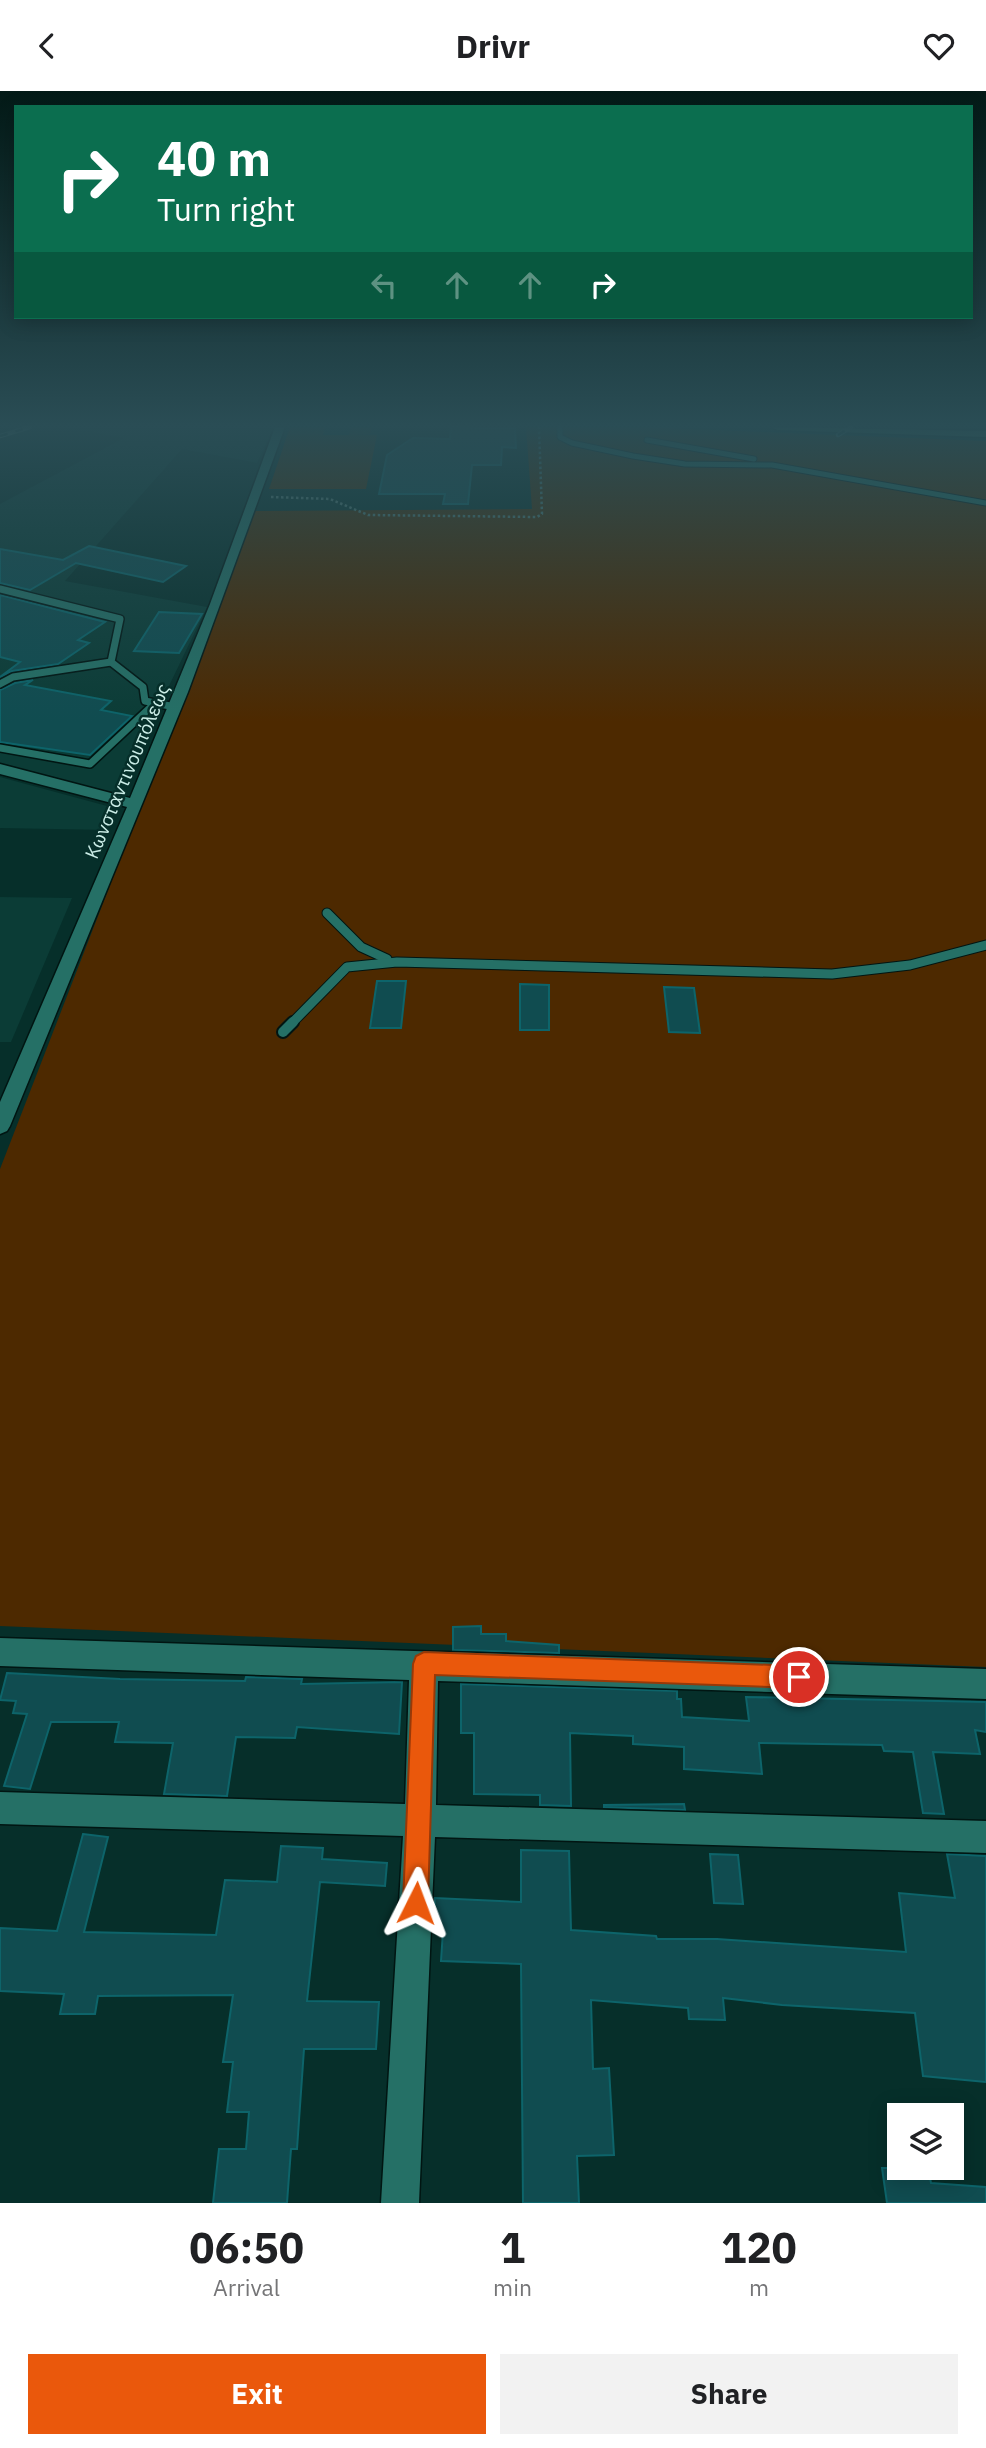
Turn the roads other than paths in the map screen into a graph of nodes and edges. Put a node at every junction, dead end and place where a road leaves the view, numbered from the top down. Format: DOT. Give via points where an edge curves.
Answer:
graph roads {
  1 [pos="245,526"];
  2 [pos="0,589"];
  3 [pos="111,662"];
  4 [pos="0,684"];
  5 [pos="155,703"];
  6 [pos="174,707"];
  7 [pos="0,748"];
  8 [pos="0,769"];
  9 [pos="134,804"];
  10 [pos="327,913"];
  11 [pos="986,945"];
  12 [pos="397,962"];
  13 [pos="284,1032"];
  14 [pos="0,1126"];
  15 [pos="0,1652"];
  16 [pos="424,1664"];
  17 [pos="986,1684"];
  18 [pos="0,1808"];
  19 [pos="420,1821"];
  20 [pos="986,1837"];
  21 [pos="400,2203"];
  1 -- 6 [label="street, Κωνσταντινουπόλεως"];
  2 -- 3 [label="lane" via="117,617"];
  3 -- 4 [label="lane" via="13,677"];
  3 -- 5 [label="lane" via="143,687 145,701"];
  5 -- 6 [label="lane"];
  5 -- 7 [label="lane" via="90,764"];
  6 -- 9 [label="street, Κωνσταντινουπόλεως"];
  8 -- 9 [label="street"];
  9 -- 14 [label="street, Κωνσταντινουπόλεως"];
  10 -- 12 [label="lane" via="362,948"];
  11 -- 12 [label="lane" via="893,970 832,974"];
  12 -- 13 [label="lane" via="347,967"];
  15 -- 16 [label="street"];
  16 -- 17 [label="street"];
  16 -- 19 [label="street"];
  18 -- 19 [label="street"];
  19 -- 20 [label="street"];
  19 -- 21 [label="street"];
}
